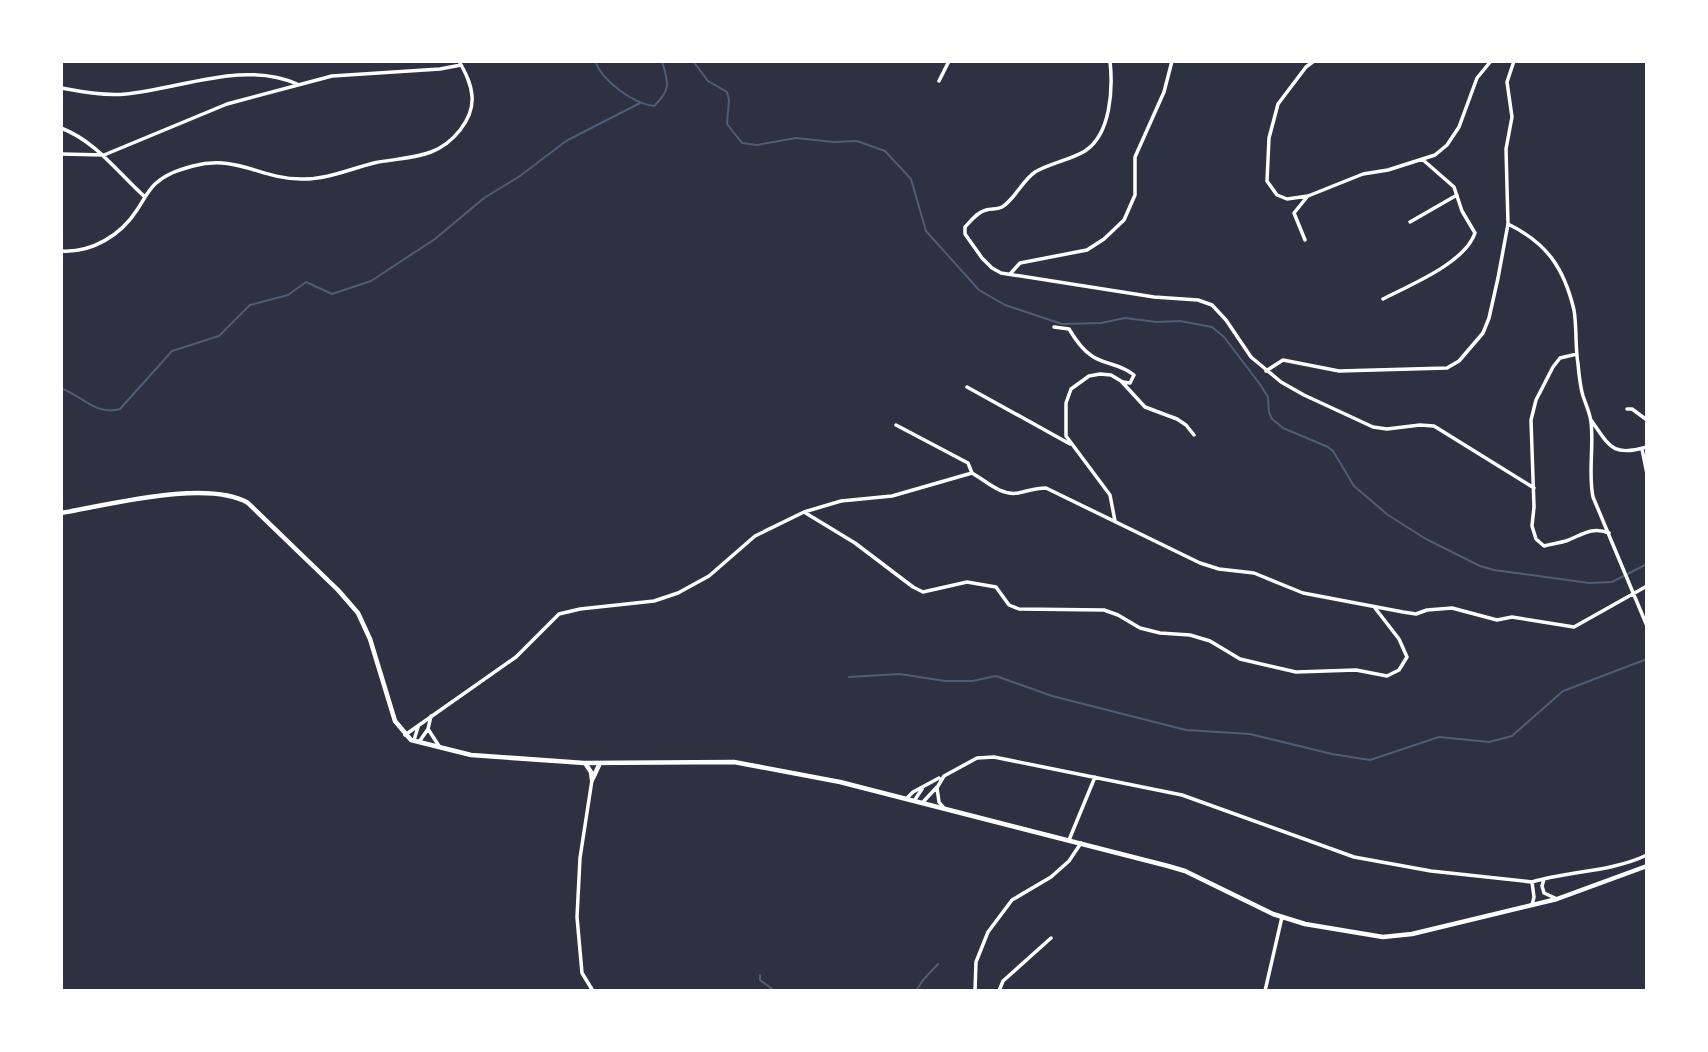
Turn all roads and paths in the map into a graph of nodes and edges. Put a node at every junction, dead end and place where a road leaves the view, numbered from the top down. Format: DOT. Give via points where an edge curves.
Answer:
graph roads {
  1 [pos="949,61"];
  2 [pos="1110,61"];
  3 [pos="1172,61"];
  4 [pos="1314,61"];
  5 [pos="1491,61"];
  6 [pos="1514,61"];
  7 [pos="460,63"];
  8 [pos="939,81"];
  9 [pos="299,85"];
  10 [pos="61,88"];
  11 [pos="61,128"];
  12 [pos="61,154"];
  13 [pos="104,155"];
  14 [pos="1422,159"];
  15 [pos="1457,195"];
  16 [pos="1308,196"];
  17 [pos="145,197"];
  18 [pos="1410,222"];
  19 [pos="1508,224"];
  20 [pos="1305,240"];
  21 [pos="61,251"];
  22 [pos="1010,274"];
  23 [pos="1383,299"];
  24 [pos="1054,327"];
  25 [pos="1577,354"];
  26 [pos="1266,371"];
  27 [pos="1123,382"];
  28 [pos="968,387"];
  29 [pos="1627,409"];
  30 [pos="1591,419"];
  31 [pos="1647,421"];
  32 [pos="896,425"];
  33 [pos="1194,435"];
  34 [pos="1072,445"];
  35 [pos="1644,448"];
  36 [pos="972,473"];
  37 [pos="1647,474"];
  38 [pos="1534,488"];
  39 [pos="804,512"];
  40 [pos="61,513"];
  41 [pos="1115,521"];
  42 [pos="1609,533"];
  43 [pos="1647,586"];
  44 [pos="1634,593"];
  45 [pos="1373,606"];
  46 [pos="1647,626"];
  47 [pos="432,714"];
  48 [pos="421,722"];
  49 [pos="427,731"];
  50 [pos="415,732"];
  51 [pos="405,735"];
  52 [pos="417,741"];
  53 [pos="439,747"];
  54 [pos="584,762"];
  55 [pos="600,762"];
  56 [pos="944,776"];
  57 [pos="1095,777"];
  58 [pos="592,780"];
  59 [pos="938,786"];
  60 [pos="924,787"];
  61 [pos="906,799"];
  62 [pos="914,801"];
  63 [pos="922,803"];
  64 [pos="944,808"];
  65 [pos="1069,840"];
  66 [pos="1081,843"];
  67 [pos="1647,855"];
  68 [pos="1647,866"];
  69 [pos="1544,878"];
  70 [pos="1532,882"];
  71 [pos="1557,899"];
  72 [pos="1532,905"];
  73 [pos="1283,917"];
  74 [pos="1051,938"];
  75 [pos="593,991"];
  76 [pos="975,991"];
  77 [pos="999,991"];
  78 [pos="1265,991"];
  1 -- 8 [label="street"];
  2 -- 22 [label="street" via="1106,116 1095,144 1032,174 1004,206 985,210 965,227 982,258 992,268"];
  3 -- 22 [label="street" via="1164,92 1135,156 1135,195 1124,220 1087,250 1020,263"];
  4 -- 16 [label="street" via="1278,104 1266,171 1268,185 1281,197"];
  5 -- 14 [label="street" via="1478,78 1447,145"];
  6 -- 19 [label="street" via="1507,82 1512,117 1506,149"];
  7 -- 9 [label="street" via="440,69 339,75"];
  7 -- 17 [label="street" via="471,87 471,110 450,140 431,152 313,179 289,179 212,162 170,173"];
  9 -- 10 [label="street" via="246,76 126,94"];
  9 -- 13 [label="street" via="221,106"];
  11 -- 13 [label="street"];
  12 -- 13 [label="street"];
  13 -- 17 [label="street"];
  14 -- 15 [label="street"];
  14 -- 16 [label="street" via="1363,174"];
  15 -- 18 [label="street"];
  15 -- 23 [label="street" via="1475,233 1473,239 1451,261"];
  16 -- 20 [label="street" via="1294,214"];
  17 -- 21 [label="street" via="127,224 110,238 83,249"];
  19 -- 25 [label="street" via="1530,234 1555,261 1574,310"];
  19 -- 26 [label="street" via="1489,318 1483,333 1459,361 1447,368 1339,371 1283,360"];
  22 -- 26 [label="street" via="1212,305"];
  24 -- 27 [label="street" via="1069,330 1093,357 1134,375 1130,383"];
  25 -- 30 [label="street"];
  25 -- 38 [label="street" via="1560,358 1553,367 1532,412"];
  26 -- 38 [label="street" via="1304,395 1373,427 1434,426"];
  27 -- 33 [label="street" via="1146,407 1177,419"];
  27 -- 34 [label="street" via="1100,373 1072,389 1066,403 1066,436"];
  28 -- 34 [label="street"];
  29 -- 31 [label="street"];
  30 -- 35 [label="street" via="1619,451"];
  30 -- 42 [label="street" via="1590,484"];
  32 -- 36 [label="street" via="968,463"];
  34 -- 41 [label="street" via="1110,495"];
  35 -- 37 [label="street"];
  36 -- 39 [label="street" via="892,496 841,501"];
  36 -- 41 [label="street" via="1003,492 1046,488"];
  38 -- 42 [label="street" via="1532,526 1544,546 1590,530"];
  39 -- 45 [label="street" via="923,592 967,582 996,587 1009,605 1018,608 1104,610 1140,628 1190,635 1240,659 1296,672 1356,670 1387,676 1399,670 1406,651"];
  39 -- 47 [label="street" via="755,536 709,576 678,593 654,601 559,614 516,657"];
  40 -- 51 [label="street" via="188,492 220,492 248,502 358,613 395,722"];
  41 -- 45 [label="street" via="1200,563 1254,573 1303,593"];
  42 -- 44 [label="street"];
  43 -- 44 [label="street"];
  44 -- 45 [label="street" via="1574,627 1512,617 1497,620 1452,608 1416,614"];
  44 -- 46 [label="street"];
  47 -- 48 [label="street"];
  47 -- 49 [label="street"];
  48 -- 50 [label="street"];
  48 -- 51 [label="street"];
  49 -- 50 [label="street"];
  49 -- 52 [label="street"];
  49 -- 53 [label="street"];
  50 -- 52 [label="street"];
  51 -- 52 [label="street"];
  52 -- 53 [label="street"];
  53 -- 54 [label="street" via="471,755"];
  54 -- 55 [label="street"];
  54 -- 58 [label="street"];
  55 -- 58 [label="street"];
  55 -- 61 [label="street" via="734,762"];
  56 -- 57 [label="street" via="977,758 994,757"];
  56 -- 59 [label="street"];
  56 -- 60 [label="street"];
  57 -- 65 [label="street"];
  57 -- 70 [label="street" via="1182,795 1354,858"];
  58 -- 75 [label="street" via="580,858 577,918 582,973"];
  59 -- 63 [label="street"];
  59 -- 64 [label="street"];
  60 -- 61 [label="street"];
  60 -- 62 [label="street"];
  61 -- 62 [label="street"];
  62 -- 63 [label="street"];
  63 -- 64 [label="street"];
  64 -- 65 [label="street"];
  65 -- 66 [label="street"];
  66 -- 73 [label="street" via="1185,871"];
  66 -- 76 [label="street" via="1051,877 1012,900 988,932 976,962"];
  67 -- 69 [label="street" via="1630,863"];
  68 -- 71 [label="street"];
  69 -- 70 [label="street"];
  69 -- 71 [label="street" via="1544,893"];
  70 -- 72 [label="street"];
  71 -- 72 [label="street"];
  72 -- 73 [label="street" via="1383,937"];
  73 -- 78 [label="street"];
  74 -- 77 [label="street" via="1003,981"];
}
